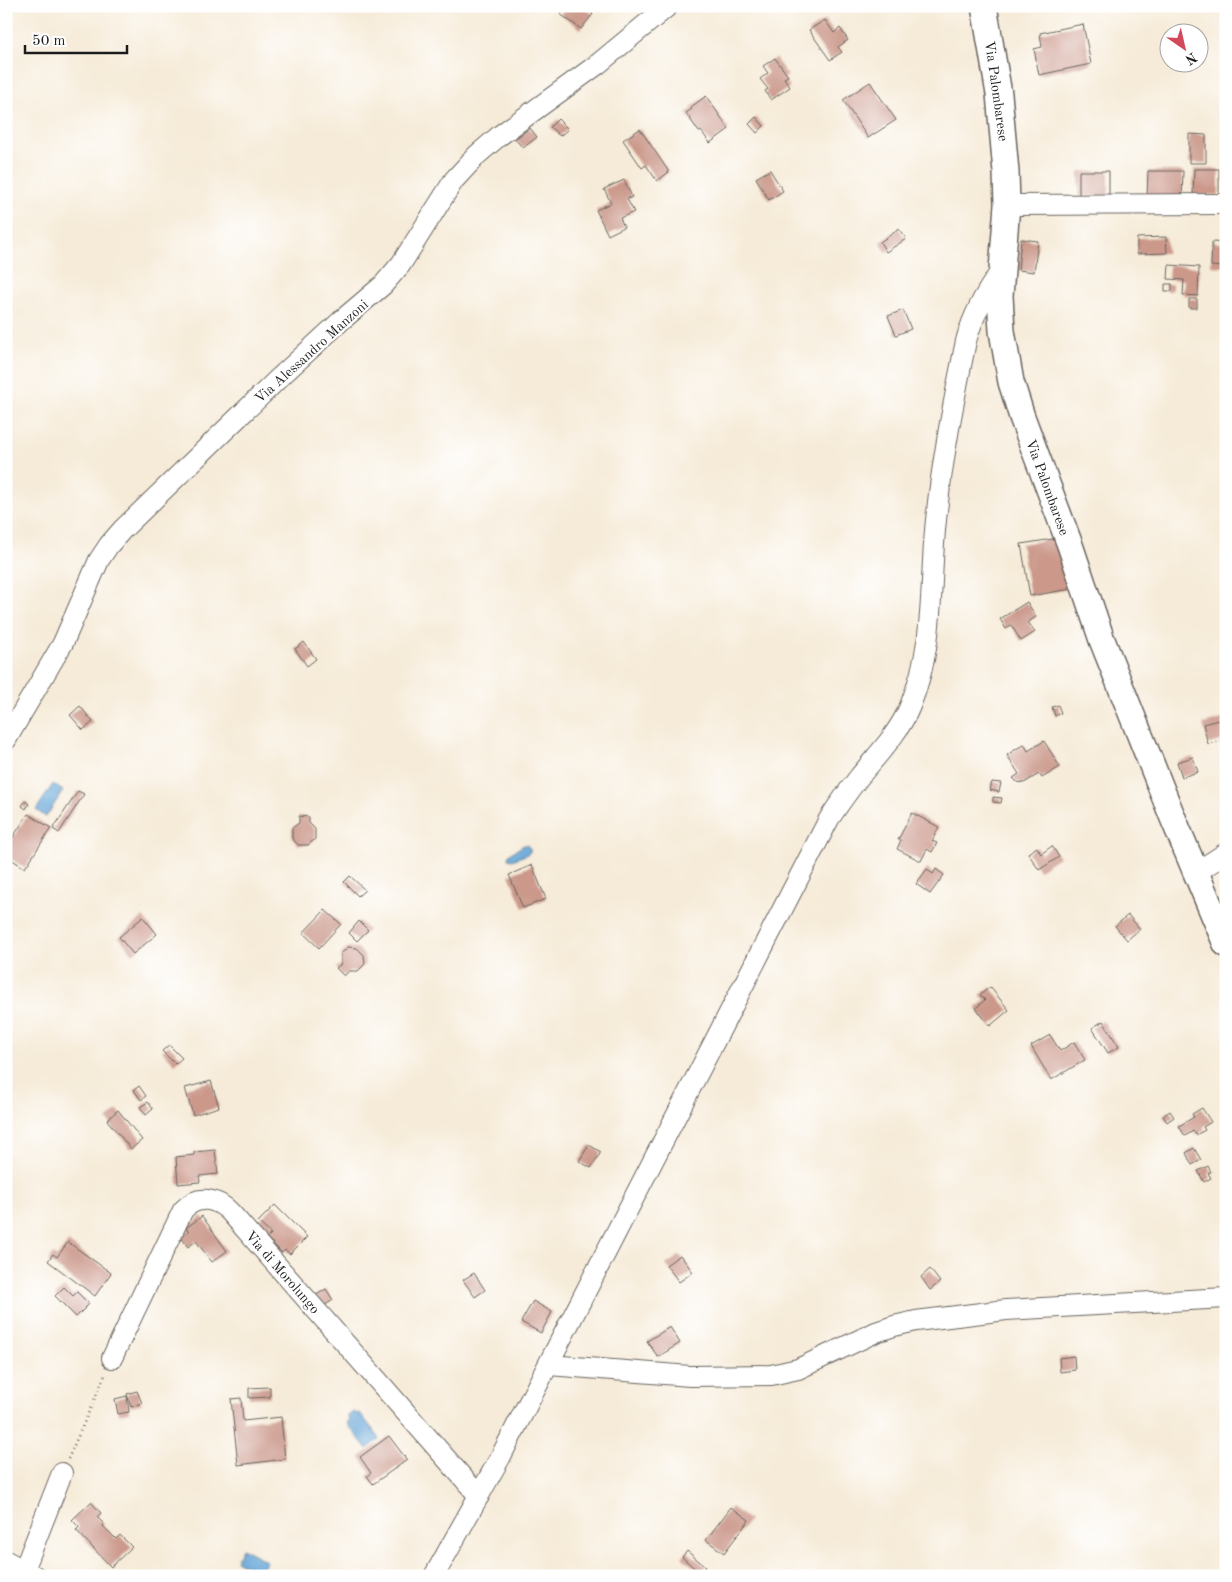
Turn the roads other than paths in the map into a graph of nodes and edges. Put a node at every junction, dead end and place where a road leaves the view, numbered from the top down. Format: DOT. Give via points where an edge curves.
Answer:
graph roads {
  1 [pos="668,6"];
  2 [pos="984,6"];
  3 [pos="1226,204"];
  4 [pos="1007,205"];
  5 [pos="1001,272"];
  6 [pos="6,740"];
  7 [pos="1226,853"];
  8 [pos="1195,873"];
  9 [pos="1226,944"];
  10 [pos="1226,1298"];
  11 [pos="112,1358"];
  12 [pos="548,1365"];
  13 [pos="62,1473"];
  14 [pos="479,1496"];
  15 [pos="6,1560"];
  16 [pos="30,1573"];
  17 [pos="434,1576"];
  1 -- 6 [label="street, Via Alessandro Manzoni" via="598,64 477,155 454,180 401,264 383,285 287,371 122,530 99,560 63,643"];
  2 -- 4 [label="main road, Via Palombarese" via="1000,102"];
  3 -- 4 [label="street"];
  4 -- 5 [label="main road, Via Palombarese"];
  5 -- 8 [label="main road, Via Palombarese" via="1002,331 1018,406 1096,621"];
  5 -- 12 [label="street" via="980,303 966,341 939,495 927,650 909,708 895,733 830,819"];
  7 -- 8 [label="street"];
  8 -- 9 [label="main road, Via Palombarese"];
  10 -- 12 [label="street" via="997,1311 924,1319 884,1329 798,1369 770,1375 690,1376"];
  11 -- 14 [label="street, Via di Morolungo" via="183,1210 202,1199 217,1201 232,1213"];
  12 -- 14 [label="street"];
  13 -- 16 [label="street"];
  14 -- 17 [label="street"];
  15 -- 16 [label="street"];
}
